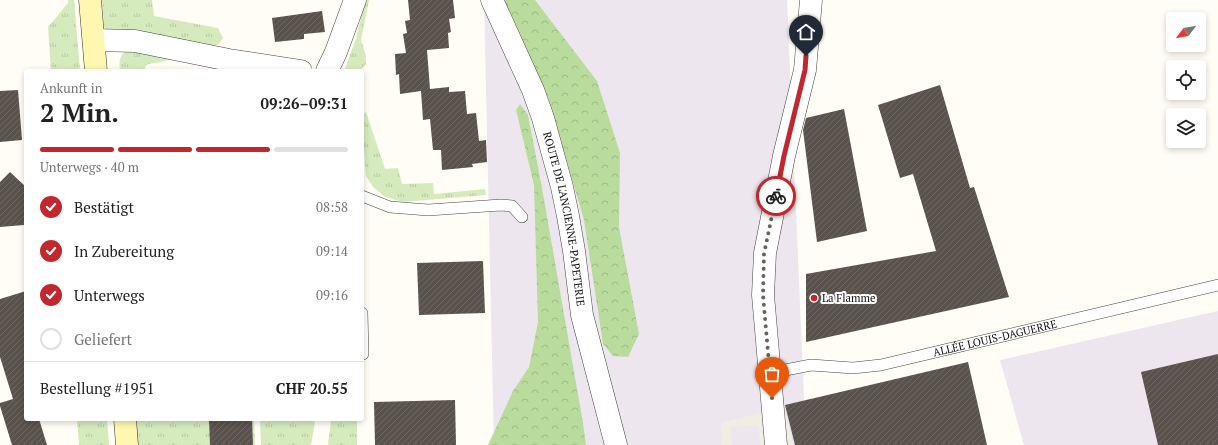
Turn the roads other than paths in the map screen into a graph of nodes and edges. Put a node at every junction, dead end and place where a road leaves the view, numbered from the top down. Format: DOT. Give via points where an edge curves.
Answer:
graph roads {
  1 [pos="90,0"];
  2 [pos="355,0"];
  3 [pos="492,0"];
  4 [pos="811,0"];
  5 [pos="94,40"];
  6 [pos="96,69"];
  7 [pos="288,69"];
  8 [pos="327,69"];
  9 [pos="364,197"];
  10 [pos="522,217"];
  11 [pos="1218,285"];
  12 [pos="770,374"];
  13 [pos="125,421"];
  14 [pos="127,445"];
  15 [pos="616,445"];
  16 [pos="776,445"];
  1 -- 5 [label="main road"];
  2 -- 8 [label="street"];
  3 -- 15 [label="street, ROUTE DE L'ANCIENNE-PAPETERIE" via="533,90 562,187 582,315"];
  4 -- 12 [label="street" via="805,70 764,254 763,295"];
  5 -- 6 [label="main road"];
  5 -- 7 [label="street" via="135,41"];
  9 -- 10 [label="lane" via="390,207 428,210 512,206"];
  11 -- 12 [label="lane, ALLÉE LOUIS-DAGUERRE" via="881,365 853,368 811,365"];
  12 -- 16 [label="street"];
  13 -- 14 [label="main road"];
}
